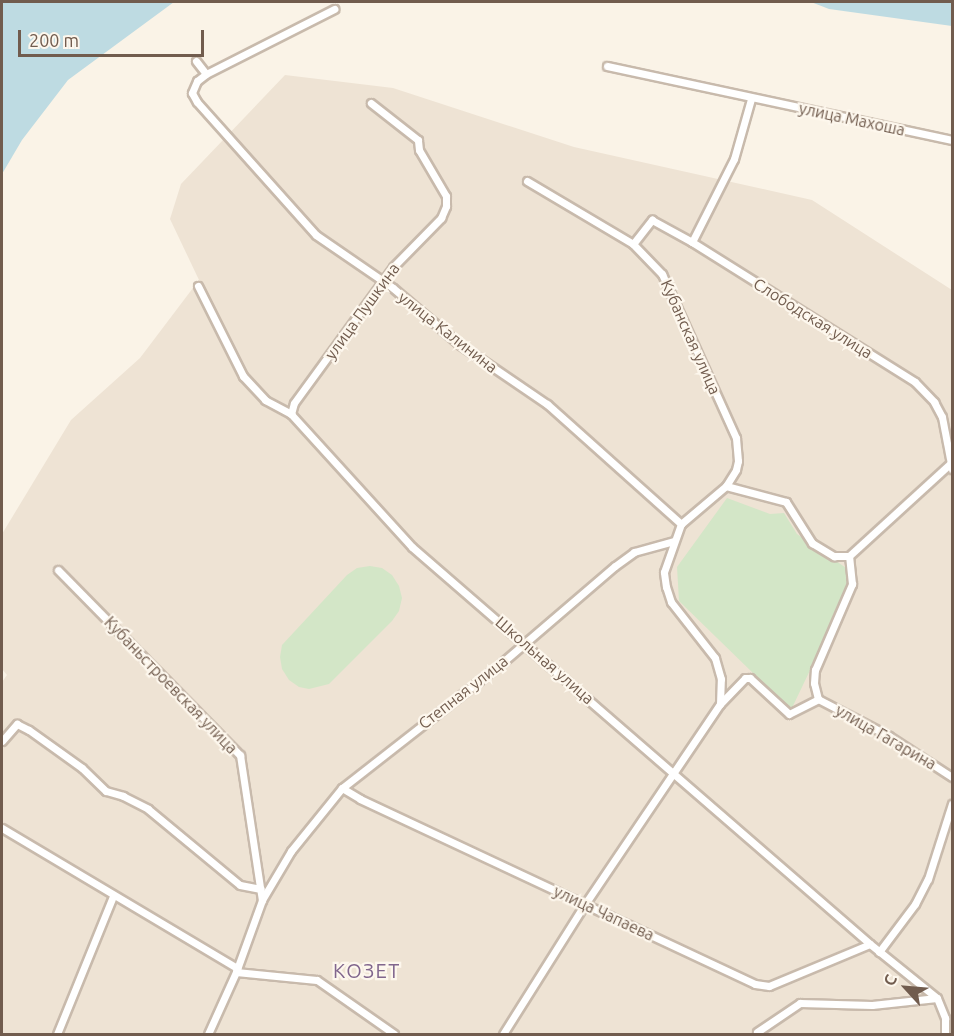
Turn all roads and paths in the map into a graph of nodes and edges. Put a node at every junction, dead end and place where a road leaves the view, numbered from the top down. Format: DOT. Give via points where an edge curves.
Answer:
graph roads {
  1 [pos="334,9"];
  2 [pos="196,61"];
  3 [pos="607,66"];
  4 [pos="206,74"];
  5 [pos="752,99"];
  6 [pos="371,103"];
  7 [pos="952,140"];
  8 [pos="527,181"];
  9 [pos="692,242"];
  10 [pos="633,244"];
  11 [pos="383,281"];
  12 [pos="198,286"];
  13 [pos="291,414"];
  14 [pos="952,465"];
  15 [pos="726,486"];
  16 [pos="681,524"];
  17 [pos="674,541"];
  18 [pos="849,556"];
  19 [pos="58,570"];
  20 [pos="526,643"];
  21 [pos="818,699"];
  22 [pos="720,704"];
  23 [pos="2,741"];
  24 [pos="673,772"];
  25 [pos="952,777"];
  26 [pos="342,788"];
  27 [pos="952,804"];
  28 [pos="2,828"];
  29 [pos="261,889"];
  30 [pos="113,896"];
  31 [pos="262,900"];
  32 [pos="585,904"];
  33 [pos="870,944"];
  34 [pos="879,952"];
  35 [pos="237,970"];
  36 [pos="937,998"];
  37 [pos="757,1032"];
  38 [pos="57,1035"];
  39 [pos="208,1035"];
  40 [pos="394,1035"];
  41 [pos="503,1035"];
  42 [pos="945,1035"];
  1 -- 4 [label="street"];
  2 -- 4 [label="street"];
  3 -- 5 [label="street, улица Махоша"];
  4 -- 11 [label="street, улица Калинина" via="197,81 192,93 316,235"];
  5 -- 7 [label="street, улица Махоша"];
  5 -- 9 [label="street" via="734,159"];
  6 -- 11 [label="street, улица Пушкина" via="418,140 419,150 446,196 441,218"];
  8 -- 10 [label="street, Кубанская улица"];
  9 -- 10 [label="street, Слободская улица" via="652,220"];
  9 -- 14 [label="street, Слободская улица" via="915,382 942,417"];
  10 -- 15 [label="street, Кубанская улица" via="662,274 736,438 738,461"];
  11 -- 13 [label="street, улица Пушкина" via="294,403"];
  11 -- 16 [label="street, улица Калинина" via="459,344 547,404"];
  12 -- 13 [label="street, Школьная улица" via="243,376 265,400"];
  13 -- 20 [label="street, Школьная улица" via="412,547"];
  14 -- 18 [label="street"];
  15 -- 16 [label="street"];
  15 -- 18 [label="street" via="786,502 812,543 834,556"];
  16 -- 17 [label="street"];
  17 -- 20 [label="street, Степная улица" via="634,552"];
  17 -- 22 [label="street" via="664,572 666,587 671,602 715,658 721,679"];
  18 -- 21 [label="street" via="852,584 815,670"];
  19 -- 29 [label="street, Кубаньстроевская улица" via="240,754"];
  20 -- 24 [label="street, Школьная улица"];
  20 -- 26 [label="street, Степная улица"];
  21 -- 22 [label="street" via="789,714 750,678 745,678"];
  21 -- 25 [label="street, улица Гагарина" via="889,736"];
  22 -- 24 [label="street"];
  23 -- 29 [label="street" via="18,724 82,768 106,791 148,809 240,885"];
  24 -- 32 [label="street"];
  24 -- 33 [label="street, Школьная улица"];
  26 -- 31 [label="street, Степная улица" via="291,851"];
  26 -- 32 [label="street, улица Чапаева"];
  27 -- 34 [label="street" via="920,896"];
  28 -- 30 [label="street"];
  29 -- 31 [label="street, Кубаньстроевская улица"];
  30 -- 35 [label="street"];
  30 -- 38 [label="street"];
  31 -- 35 [label="street"];
  32 -- 33 [label="street, улица Чапаева" via="755,984 769,986"];
  32 -- 41 [label="street"];
  33 -- 34 [label="street, Школьная улица"];
  34 -- 36 [label="street, Школьная улица"];
  35 -- 39 [label="street"];
  35 -- 40 [label="street" via="317,980"];
  36 -- 37 [label="street" via="872,1005 800,1003"];
  36 -- 42 [label="street" via="945,1018"];
}
